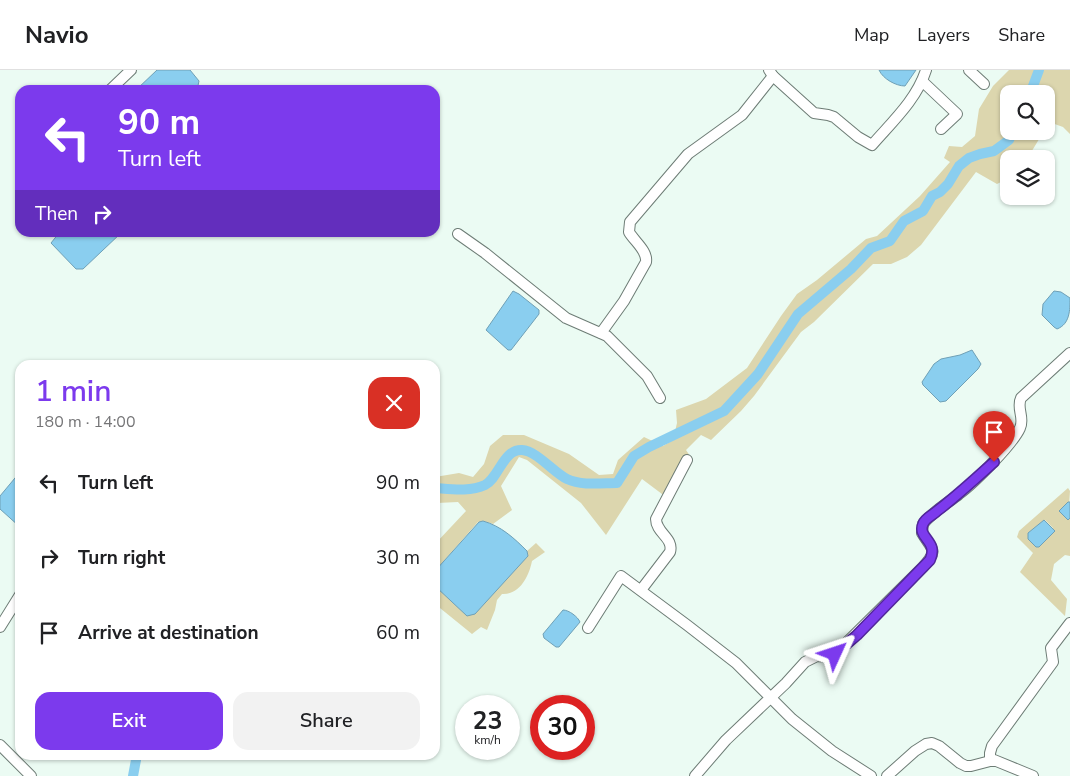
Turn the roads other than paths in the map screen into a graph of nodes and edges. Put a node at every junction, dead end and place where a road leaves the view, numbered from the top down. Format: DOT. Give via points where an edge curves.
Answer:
graph roads {
  1 [pos="130,70"];
  2 [pos="926,70"];
  3 [pos="969,70"];
  4 [pos="771,73"];
  5 [pos="922,81"];
  6 [pos="984,84"];
  7 [pos="115,85"];
  8 [pos="941,129"];
  9 [pos="458,234"];
  10 [pos="601,333"];
  11 [pos="1070,353"];
  12 [pos="660,398"];
  13 [pos="687,460"];
  14 [pos="641,590"];
  15 [pos="15,603"];
  16 [pos="1070,623"];
  17 [pos="0,627"];
  18 [pos="588,628"];
  19 [pos="771,697"];
  20 [pos="0,744"];
  21 [pos="15,759"];
  22 [pos="16,760"];
  23 [pos="990,760"];
  24 [pos="32,776"];
  25 [pos="694,776"];
  26 [pos="871,776"];
  27 [pos="887,776"];
  28 [pos="1033,776"];
  1 -- 7 [label="street"];
  2 -- 5 [label="street"];
  3 -- 6 [label="street"];
  4 -- 5 [label="street" via="814,113 834,117 872,145"];
  4 -- 10 [label="street" via="742,116 688,154 630,222 629,232 644,252 646,262"];
  5 -- 8 [label="street" via="957,114"];
  9 -- 10 [label="street" via="566,318"];
  10 -- 12 [label="street" via="639,367"];
  11 -- 19 [label="street" via="1020,398 1020,430 994,462 923,524 922,533 933,550 930,560 835,654 817,656 805,662"];
  13 -- 14 [label="street" via="656,519 657,526 670,542 670,552"];
  14 -- 18 [label="street" via="621,576"];
  14 -- 19 [label="street" via="720,650"];
  15 -- 17 [label="street"];
  16 -- 23 [label="street" via="1051,648 1053,662 992,746"];
  19 -- 25 [label="street"];
  19 -- 26 [label="street" via="792,719 832,751"];
  20 -- 21 [label="street"];
  22 -- 24 [label="street"];
  23 -- 27 [label="street" via="966,766 932,743 915,751"];
  23 -- 28 [label="street"];
}
